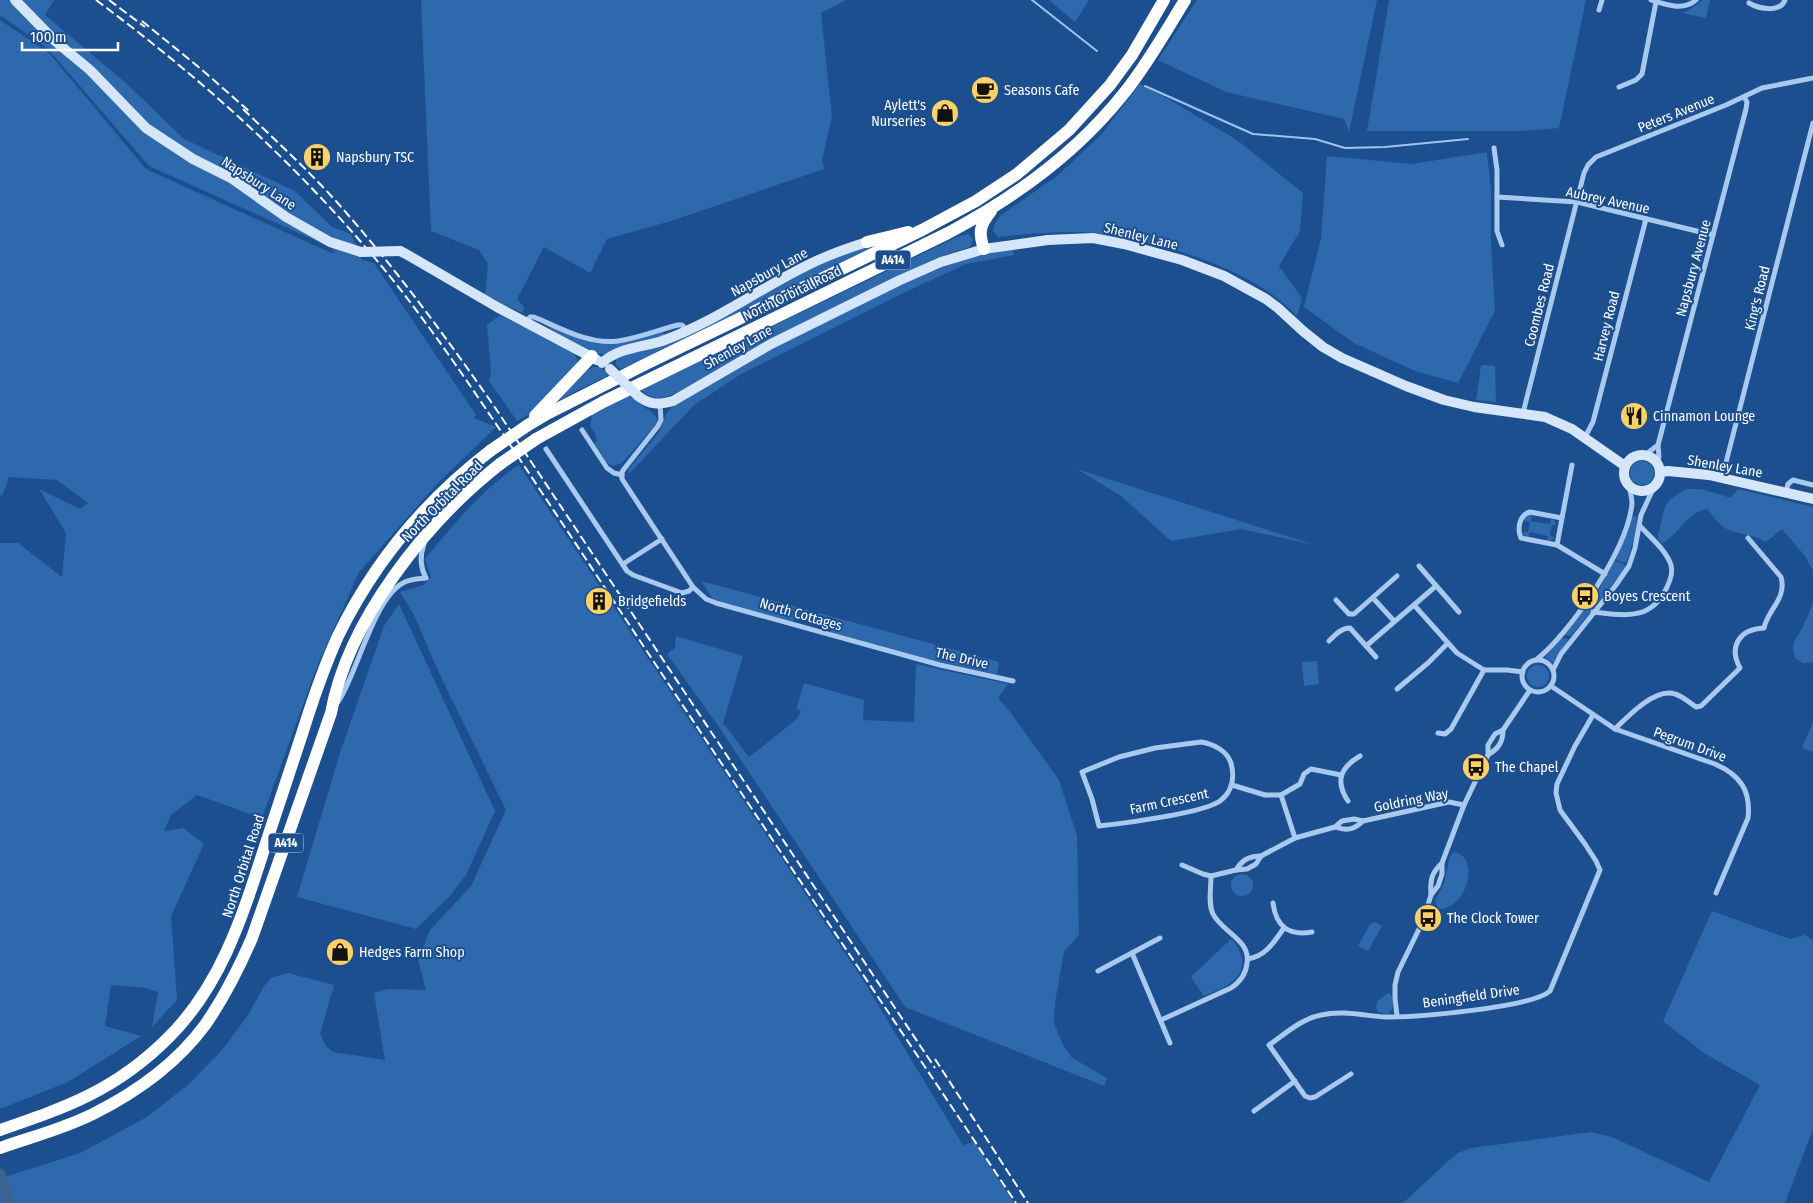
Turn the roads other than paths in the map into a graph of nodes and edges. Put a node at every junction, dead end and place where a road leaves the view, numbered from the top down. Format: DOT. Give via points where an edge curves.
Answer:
graph roads {
  1 [pos="15,0"];
  2 [pos="1164,0"];
  3 [pos="1185,0"];
  4 [pos="1602,0"];
  5 [pos="1696,0"];
  6 [pos="1785,0"];
  7 [pos="1654,1"];
  8 [pos="1749,3"];
  9 [pos="1599,10"];
  10 [pos="1813,78"];
  11 [pos="1619,87"];
  12 [pos="1744,97"];
  13 [pos="1813,123"];
  14 [pos="1494,148"];
  15 [pos="1497,197"];
  16 [pos="1577,202"];
  17 [pos="993,209"];
  18 [pos="1646,219"];
  19 [pos="922,230"];
  20 [pos="948,233"];
  21 [pos="1713,235"];
  22 [pos="867,242"];
  23 [pos="982,243"];
  24 [pos="1502,245"];
  25 [pos="526,322"];
  26 [pos="687,330"];
  27 [pos="592,356"];
  28 [pos="606,366"];
  29 [pos="660,404"];
  30 [pos="1523,414"];
  31 [pos="528,425"];
  32 [pos="582,430"];
  33 [pos="1585,437"];
  34 [pos="1658,445"];
  35 [pos="546,449"];
  36 [pos="1645,456"];
  37 [pos="1572,465"];
  38 [pos="1625,466"];
  39 [pos="1658,467"];
  40 [pos="622,475"];
  41 [pos="1722,478"];
  42 [pos="1813,485"];
  43 [pos="1628,486"];
  44 [pos="1654,487"];
  45 [pos="1786,492"];
  46 [pos="1813,499"];
  47 [pos="1562,518"];
  48 [pos="1640,526"];
  49 [pos="426,536"];
  50 [pos="1748,538"];
  51 [pos="662,539"];
  52 [pos="1557,545"];
  53 [pos="623,564"];
  54 [pos="1419,566"];
  55 [pos="1605,574"];
  56 [pos="1397,576"];
  57 [pos="1436,586"];
  58 [pos="693,587"];
  59 [pos="1373,598"];
  60 [pos="1336,600"];
  61 [pos="1414,605"];
  62 [pos="1459,612"];
  63 [pos="1593,612"];
  64 [pos="1394,622"];
  65 [pos="1328,641"];
  66 [pos="1447,644"];
  67 [pos="1366,646"];
  68 [pos="906,656"];
  69 [pos="1376,657"];
  70 [pos="1536,660"];
  71 [pos="1484,670"];
  72 [pos="1553,670"];
  73 [pos="1522,672"];
  74 [pos="1013,681"];
  75 [pos="1551,686"];
  76 [pos="1397,689"];
  77 [pos="1530,690"];
  78 [pos="331,713"];
  79 [pos="1593,715"];
  80 [pos="1615,729"];
  81 [pos="1503,730"];
  82 [pos="1438,733"];
  83 [pos="1488,755"];
  84 [pos="1360,756"];
  85 [pos="1341,775"];
  86 [pos="1232,785"];
  87 [pos="1281,795"];
  88 [pos="1348,801"];
  89 [pos="1464,805"];
  90 [pos="1363,821"];
  91 [pos="1335,827"];
  92 [pos="1295,838"];
  93 [pos="1261,856"];
  94 [pos="1442,863"];
  95 [pos="1182,865"];
  96 [pos="1236,870"];
  97 [pos="1212,876"];
  98 [pos="1716,893"];
  99 [pos="1431,895"];
  100 [pos="1273,903"];
  101 [pos="1284,928"];
  102 [pos="1312,932"];
  103 [pos="1160,938"];
  104 [pos="1132,953"];
  105 [pos="1248,959"];
  106 [pos="1098,971"];
  107 [pos="1397,1016"];
  108 [pos="1161,1020"];
  109 [pos="1170,1043"];
  110 [pos="1351,1074"];
  111 [pos="1295,1081"];
  112 [pos="1254,1111"];
  113 [pos="0,1130"];
  114 [pos="0,1148"];
  1 -- 25 [label="main road, Napsbury Lane, bridge" via="146,128 192,159 231,178 286,217 330,242 361,252 400,251"];
  2 -- 19 [label="highway, North Orbital Road / A414" via="1126,64 1068,130 1017,174"];
  3 -- 17 [label="highway, North Orbital Road / A414" via="1143,67 1100,121 1050,169"];
  4 -- 9 [label="street"];
  5 -- 7 [label="street" via="1684,7"];
  6 -- 8 [label="street" via="1778,8 1756,7"];
  7 -- 11 [label="street" via="1642,74"];
  10 -- 12 [label="street, Peters Avenue" via="1762,88"];
  12 -- 16 [label="street, Peters Avenue" via="1596,157 1584,173"];
  12 -- 21 [label="street, Napsbury Avenue" via="1746,109"];
  13 -- 41 [label="street, King's Road"];
  14 -- 15 [label="street"];
  15 -- 16 [label="street, Aubrey Avenue"];
  15 -- 24 [label="street" via="1497,231"];
  16 -- 18 [label="street, Aubrey Avenue"];
  16 -- 30 [label="street, Coombes Road"];
  17 -- 20 [label="highway, North Orbital Road / A414"];
  17 -- 23 [label="highway" via="984,221"];
  18 -- 21 [label="street, Aubrey Avenue"];
  18 -- 33 [label="street, Harvey Road" via="1593,422"];
  19 -- 22 [label="highway"];
  19 -- 31 [label="highway, North Orbital Road / A414"];
  20 -- 23 [label="highway" via="969,230"];
  20 -- 49 [label="highway, North Orbital Road / A414, bridge" via="612,398 536,439 472,487"];
  21 -- 34 [label="street, Napsbury Avenue"];
  22 -- 26 [label="main road, Napsbury Lane" via="810,264"];
  23 -- 29 [label="main road, Shenley Lane" via="762,348 673,401"];
  23 -- 30 [label="main road, Shenley Lane" via="1093,238 1182,260 1255,292 1323,347 1350,362 1444,400"];
  25 -- 26 [label="street, Napsbury Lane" via="534,317 592,340 605,341 618,341 678,325"];
  25 -- 27 [label="main road, Napsbury Lane"];
  26 -- 28 [label="main road, Napsbury Lane" via="615,354"];
  27 -- 28 [label="main road"];
  27 -- 31 [label="highway"];
  28 -- 29 [label="main road, bridge" via="638,396 648,403"];
  29 -- 40 [label="street" via="658,426 624,468"];
  30 -- 33 [label="main road, Shenley Lane" via="1544,417"];
  31 -- 113 [label="highway, North Orbital Road / A414, bridge" via="490,451 440,493 385,557 358,599 320,681 237,931 196,1005 170,1037 127,1074 59,1110"];
  32 -- 40 [label="street, North Cottages" via="607,468"];
  33 -- 38 [label="main road, Shenley Lane"];
  34 -- 36 [label="street"];
  34 -- 39 [label="street, Napsbury Avenue"];
  35 -- 53 [label="street"];
  36 -- 38 [label="main road" via="1632,458"];
  36 -- 39 [label="main road" via="1652,458"];
  37 -- 47 [label="street"];
  38 -- 43 [label="main road"];
  39 -- 41 [label="main road, Shenley Lane"];
  39 -- 44 [label="main road" via="1660,477"];
  40 -- 51 [label="street, North Cottages"];
  41 -- 45 [label="main road, Shenley Lane"];
  42 -- 45 [label="street" via="1793,480"];
  43 -- 44 [label="main road" via="1638,491"];
  43 -- 55 [label="street" via="1632,504 1620,543"];
  44 -- 48 [label="street" via="1641,515"];
  45 -- 46 [label="main road, Shenley Lane"];
  47 -- 52 [label="street"];
  47 -- 52 [label="street" via="1530,512 1521,517 1521,538"];
  48 -- 63 [label="street" via="1629,566"];
  48 -- 63 [label="street" via="1672,567 1666,588 1655,605 1640,614"];
  49 -- 78 [label="highway, North Orbital Road / A414" via="399,569 364,625 347,660"];
  49 -- 78 [label="street" via="421,554 426,578 402,583 392,591"];
  50 -- 80 [label="street" via="1780,577 1782,592 1764,628 1746,633 1736,644 1735,657 1740,668 1701,706 1674,693 1664,693 1637,708"];
  51 -- 53 [label="street"];
  51 -- 58 [label="street, North Cottages"];
  52 -- 55 [label="street"];
  53 -- 58 [label="street" via="633,575 682,593"];
  54 -- 57 [label="street"];
  55 -- 70 [label="street" via="1555,641"];
  56 -- 59 [label="street"];
  57 -- 61 [label="street"];
  57 -- 62 [label="street"];
  58 -- 68 [label="street, North Cottages" via="716,603"];
  59 -- 60 [label="street" via="1354,614"];
  59 -- 64 [label="street"];
  61 -- 64 [label="street"];
  61 -- 66 [label="street"];
  63 -- 72 [label="street"];
  64 -- 67 [label="street"];
  65 -- 67 [label="street" via="1345,628 1350,628"];
  66 -- 71 [label="street"];
  66 -- 76 [label="street"];
  67 -- 69 [label="street"];
  68 -- 74 [label="street, The Drive"];
  70 -- 72 [label="street" via="1546,662"];
  70 -- 73 [label="street" via="1527,664"];
  71 -- 73 [label="street"];
  71 -- 82 [label="street" via="1451,729 1445,734"];
  72 -- 75 [label="street"];
  73 -- 77 [label="street" via="1523,682"];
  75 -- 77 [label="street" via="1539,692"];
  75 -- 79 [label="street, Pegrum Drive"];
  77 -- 81 [label="street, Goldring Way"];
  78 -- 114 [label="highway, North Orbital Road / A414" via="252,938 237,972 205,1025 162,1069 130,1093 64,1126"];
  79 -- 80 [label="street, Pegrum Drive"];
  79 -- 107 [label="street, Beningfield Drive" via="1575,746 1556,793 1560,810 1600,870 1553,987 1540,998 1488,1008"];
  80 -- 98 [label="street, Pegrum Drive" via="1727,769 1744,786 1748,818"];
  81 -- 83 [label="street, Goldring Way" via="1500,744"];
  81 -- 83 [label="street, Goldring Way" via="1495,734 1488,745"];
  83 -- 89 [label="street, Goldring Way"];
  84 -- 85 [label="street"];
  85 -- 87 [label="street" via="1311,769 1304,774 1300,784"];
  85 -- 88 [label="street" via="1340,784"];
  86 -- 86 [label="street, Farm Crescent" via="1230,759 1221,749 1201,742 1119,757 1082,772 1099,826 1209,806 1221,800"];
  86 -- 87 [label="street" via="1265,795"];
  87 -- 92 [label="street"];
  89 -- 90 [label="street, Goldring Way" via="1449,802"];
  89 -- 94 [label="street, Goldring Way"];
  90 -- 91 [label="street, Goldring Way" via="1354,818"];
  90 -- 91 [label="street, Goldring Way" via="1356,828 1344,830"];
  91 -- 92 [label="street, Goldring Way"];
  92 -- 93 [label="street, Goldring Way"];
  93 -- 96 [label="street" via="1256,864"];
  93 -- 96 [label="street" via="1251,856"];
  94 -- 99 [label="street, Goldring Way" via="1438,886"];
  94 -- 99 [label="street, Goldring Way" via="1430,882"];
  95 -- 97 [label="street"];
  96 -- 97 [label="street"];
  97 -- 105 [label="street" via="1213,914 1243,945"];
  99 -- 107 [label="street, Goldring Way" via="1423,921 1398,972 1395,985"];
  100 -- 101 [label="street" via="1274,914"];
  101 -- 102 [label="street" via="1301,934"];
  101 -- 105 [label="street" via="1264,954"];
  103 -- 104 [label="street"];
  104 -- 106 [label="street"];
  104 -- 108 [label="street"];
  105 -- 108 [label="street" via="1244,975 1231,988"];
  107 -- 111 [label="street, Beningfield Drive" via="1332,1013 1298,1025 1269,1045"];
  108 -- 109 [label="street"];
  110 -- 111 [label="street, Beningfield Drive" via="1310,1098"];
  111 -- 112 [label="street"];
}
